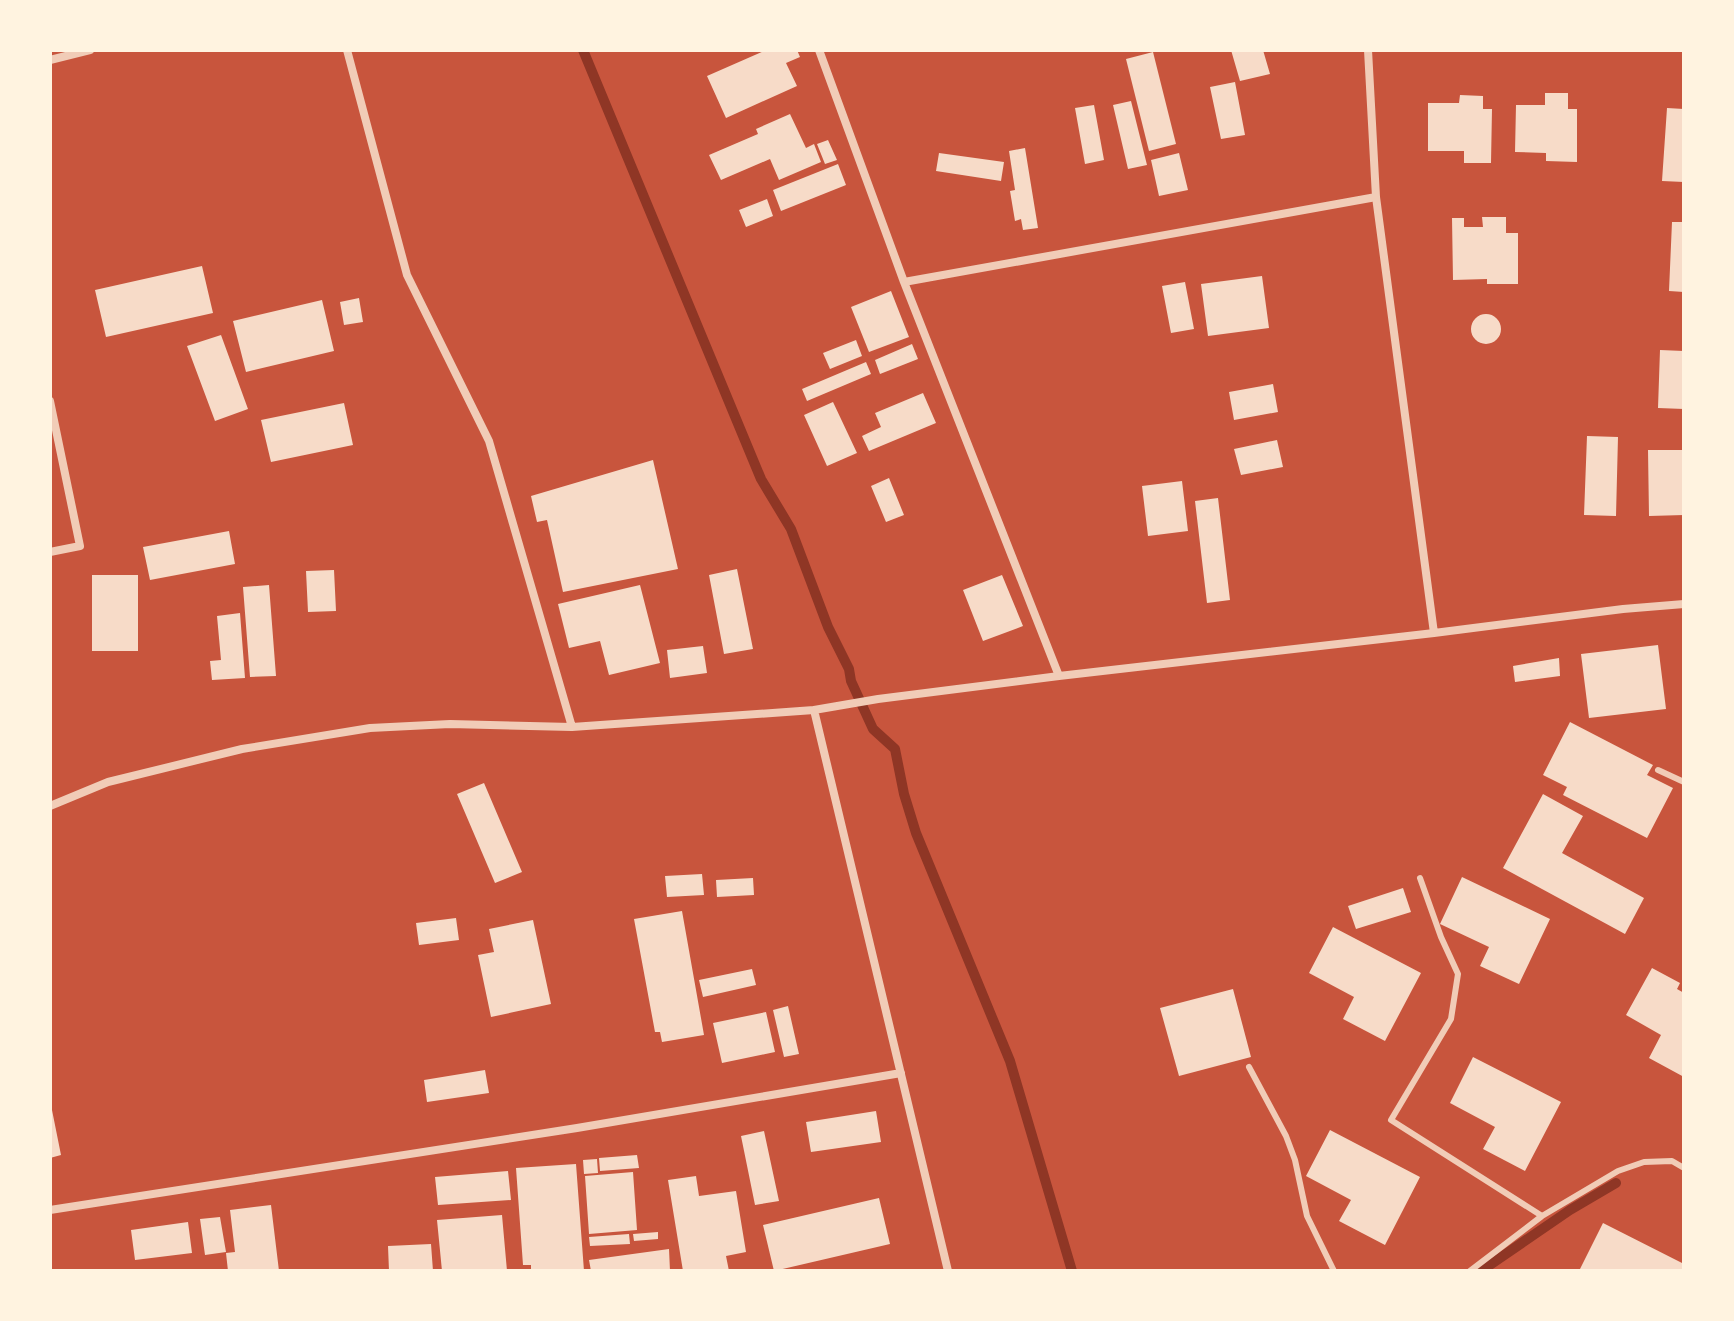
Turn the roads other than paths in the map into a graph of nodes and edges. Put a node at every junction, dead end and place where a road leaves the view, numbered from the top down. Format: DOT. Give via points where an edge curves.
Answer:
graph roads {
  1 [pos="90,50"];
  2 [pos="347,50"];
  3 [pos="819,50"];
  4 [pos="1368,50"];
  5 [pos="50,60"];
  6 [pos="1376,197"];
  7 [pos="904,282"];
  8 [pos="50,401"];
  9 [pos="50,552"];
  10 [pos="1684,604"];
  11 [pos="1434,633"];
  12 [pos="1059,676"];
  13 [pos="814,710"];
  14 [pos="572,727"];
  15 [pos="1658,770"];
  16 [pos="1684,782"];
  17 [pos="50,806"];
  18 [pos="1420,878"];
  19 [pos="1249,1067"];
  20 [pos="901,1073"];
  21 [pos="1684,1168"];
  22 [pos="50,1210"];
  23 [pos="1542,1216"];
  24 [pos="948,1271"];
  25 [pos="1334,1271"];
  26 [pos="1470,1271"];
  1 -- 5 [label="street"];
  2 -- 14 [label="street" via="407,275 489,441"];
  3 -- 7 [label="street"];
  4 -- 6 [label="street"];
  6 -- 7 [label="street"];
  6 -- 11 [label="street"];
  7 -- 12 [label="street"];
  8 -- 9 [label="street" via="80,546"];
  10 -- 11 [label="street"];
  11 -- 12 [label="street"];
  12 -- 13 [label="street"];
  13 -- 14 [label="street"];
  13 -- 20 [label="street"];
  14 -- 17 [label="street" via="370,728 242,749 138,774"];
  15 -- 16 [label="lane"];
  18 -- 23 [label="lane" via="1458,974 1451,1019 1391,1120"];
  19 -- 25 [label="lane" via="1286,1136 1307,1216"];
  20 -- 22 [label="street"];
  20 -- 24 [label="street"];
  21 -- 23 [label="lane" via="1672,1161 1631,1166"];
  23 -- 26 [label="lane"];
}
